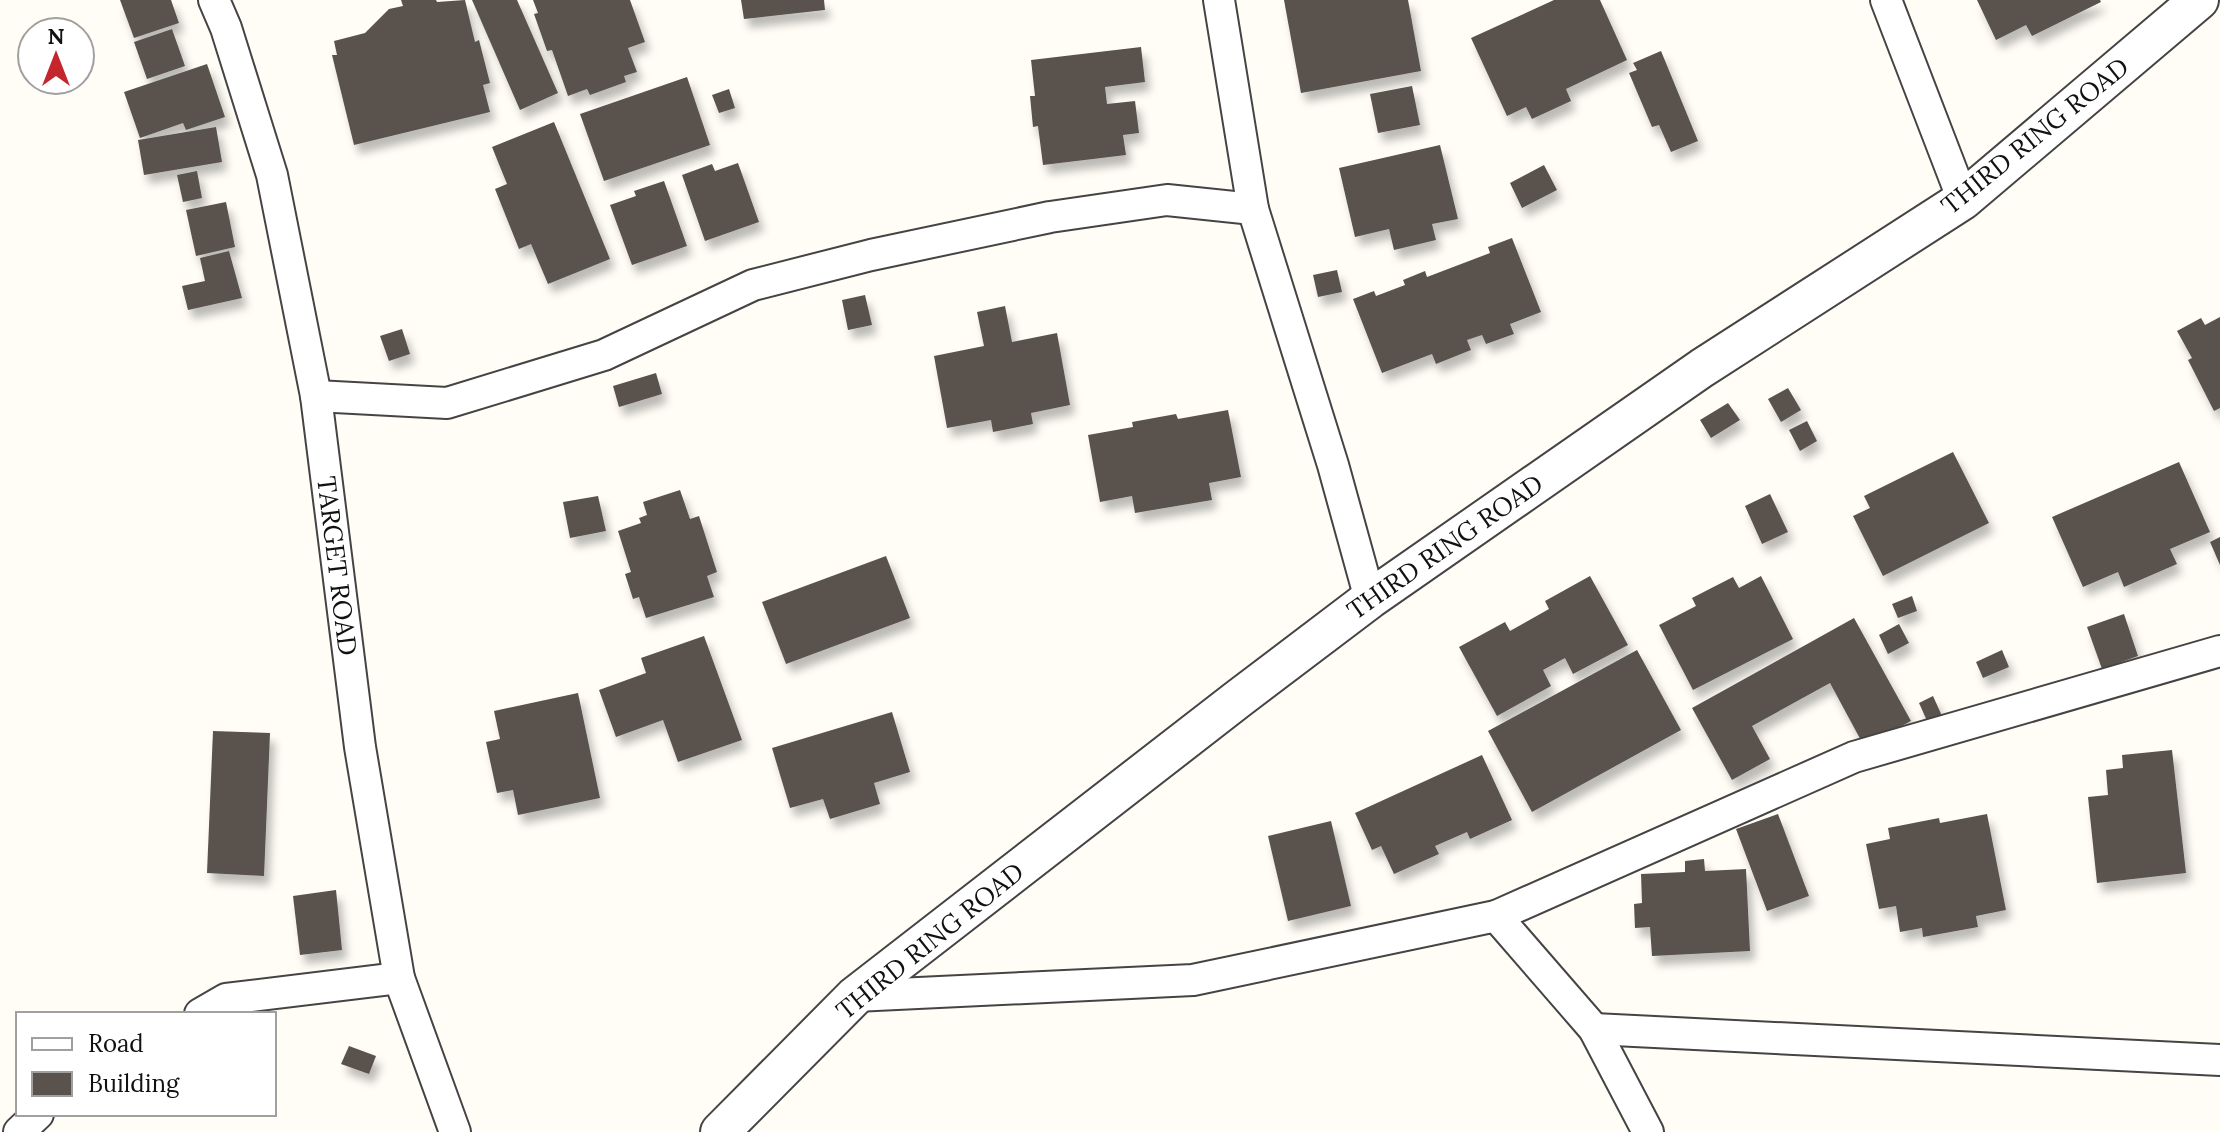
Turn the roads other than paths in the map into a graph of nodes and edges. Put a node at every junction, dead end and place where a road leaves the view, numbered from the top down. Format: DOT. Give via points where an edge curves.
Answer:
graph roads {
  1 [pos="214,0"];
  2 [pos="1219,0"];
  3 [pos="1886,0"];
  4 [pos="2199,0"];
  5 [pos="1963,200"];
  6 [pos="1253,209"];
  7 [pos="316,396"];
  8 [pos="1370,599"];
  9 [pos="2220,651"];
  10 [pos="1496,916"];
  11 [pos="399,978"];
  12 [pos="855,996"];
  13 [pos="203,1012"];
  14 [pos="1594,1029"];
  15 [pos="2220,1060"];
  16 [pos="36,1116"];
  17 [pos="19,1132"];
  18 [pos="455,1132"];
  19 [pos="720,1132"];
  20 [pos="1648,1132"];
  1 -- 7 [label="street, TARGET ROAD" via="272,175"];
  2 -- 6 [label="street"];
  3 -- 5 [label="street"];
  4 -- 5 [label="street, THIRD RING ROAD"];
  5 -- 8 [label="street, THIRD RING ROAD" via="1702,368"];
  6 -- 7 [label="street" via="1167,200 1050,217 871,255 753,285 604,355 447,403"];
  6 -- 8 [label="street"];
  7 -- 11 [label="street, TARGET ROAD" via="360,747"];
  8 -- 12 [label="street, THIRD RING ROAD"];
  9 -- 10 [label="street" via="1854,757"];
  10 -- 12 [label="street" via="1193,980"];
  10 -- 14 [label="street"];
  11 -- 13 [label="street" via="226,999"];
  11 -- 18 [label="street, TARGET ROAD"];
  12 -- 19 [label="street, THIRD RING ROAD"];
  14 -- 15 [label="street"];
  14 -- 20 [label="street"];
  16 -- 17 [label="street"];
}
